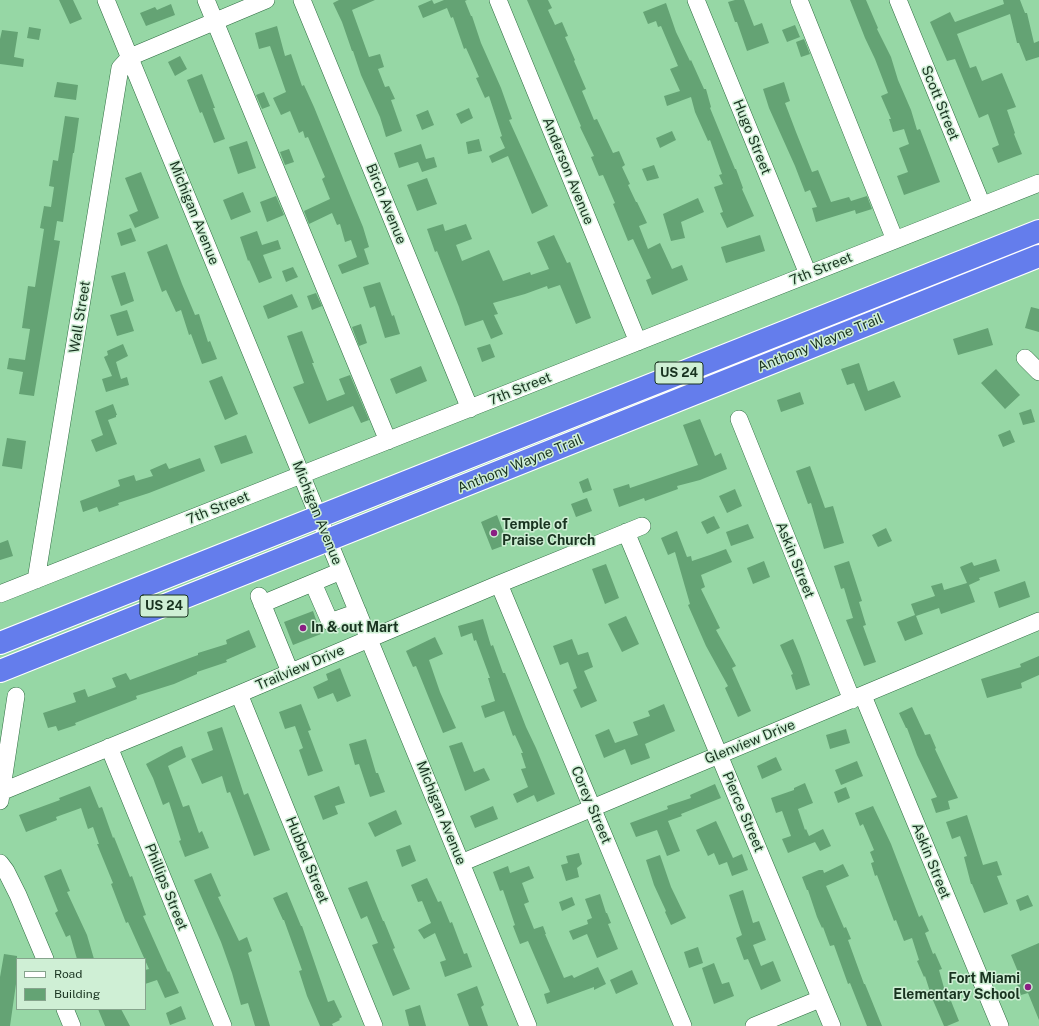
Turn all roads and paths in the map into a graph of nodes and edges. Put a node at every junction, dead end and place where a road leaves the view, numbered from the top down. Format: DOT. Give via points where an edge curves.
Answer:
graph roads {
  1 [pos="106,0"];
  2 [pos="206,0"];
  3 [pos="266,0"];
  4 [pos="302,0"];
  5 [pos="498,0"];
  6 [pos="696,0"];
  7 [pos="799,0"];
  8 [pos="898,0"];
  9 [pos="214,21"];
  10 [pos="130,57"];
  11 [pos="1039,183"];
  12 [pos="982,205"];
  13 [pos="1039,231"];
  14 [pos="895,240"];
  15 [pos="1039,256"];
  16 [pos="808,274"];
  17 [pos="638,342"];
  18 [pos="1025,358"];
  19 [pos="1039,372"];
  20 [pos="470,409"];
  21 [pos="739,419"];
  22 [pos="388,441"];
  23 [pos="302,475"];
  24 [pos="318,516"];
  25 [pos="642,526"];
  26 [pos="626,532"];
  27 [pos="328,540"];
  28 [pos="341,571"];
  29 [pos="36,580"];
  30 [pos="313,583"];
  31 [pos="499,584"];
  32 [pos="0,594"];
  33 [pos="358,612"];
  34 [pos="1039,621"];
  35 [pos="369,639"];
  36 [pos="0,643"];
  37 [pos="0,671"];
  38 [pos="290,672"];
  39 [pos="239,694"];
  40 [pos="16,696"];
  41 [pos="858,698"];
  42 [pos="109,748"];
  43 [pos="719,754"];
  44 [pos="1,796"];
  45 [pos="592,808"];
  46 [pos="0,863"];
  47 [pos="461,863"];
  48 [pos="45,958"];
  49 [pos="820,999"];
  50 [pos="65,1010"];
  51 [pos="72,1026"];
  52 [pos="223,1026"];
  53 [pos="374,1026"];
  54 [pos="528,1026"];
  55 [pos="683,1026"];
  56 [pos="754,1026"];
  57 [pos="832,1026"];
  58 [pos="1000,1026"];
  1 -- 10 [label="street, Michigan Avenue"];
  2 -- 9 [label="street"];
  3 -- 9 [label="street"];
  4 -- 20 [label="street, Birch Avenue"];
  5 -- 17 [label="street, Anderson Avenue"];
  6 -- 16 [label="street, Hugo Street"];
  7 -- 14 [label="street"];
  8 -- 12 [label="street, Scott Street"];
  9 -- 10 [label="street"];
  9 -- 22 [label="street"];
  10 -- 23 [label="street, Michigan Avenue"];
  10 -- 29 [label="street, Wall Street" via="120,68"];
  11 -- 12 [label="street, 7th Street"];
  12 -- 14 [label="street, 7th Street"];
  13 -- 24 [label="highway, Anthony Wayne Trail / US 24"];
  14 -- 16 [label="street, 7th Street"];
  15 -- 27 [label="highway, Anthony Wayne Trail / US 24"];
  16 -- 17 [label="street, 7th Street"];
  17 -- 20 [label="street, 7th Street"];
  18 -- 19 [label="street"];
  20 -- 22 [label="street, 7th Street"];
  21 -- 41 [label="street, Askin Street"];
  22 -- 23 [label="street, 7th Street"];
  23 -- 24 [label="street, Michigan Avenue"];
  23 -- 29 [label="street, 7th Street"];
  24 -- 27 [label="street, Michigan Avenue"];
  24 -- 36 [label="highway, Anthony Wayne Trail / US 24"];
  25 -- 26 [label="street, Trailview Drive"];
  26 -- 31 [label="street, Trailview Drive"];
  26 -- 43 [label="street, Pierce Street"];
  27 -- 28 [label="street, Michigan Avenue"];
  27 -- 37 [label="highway, Anthony Wayne Trail / US 24"];
  28 -- 30 [label="street"];
  28 -- 33 [label="street, Michigan Avenue"];
  29 -- 32 [label="street, 7th Street"];
  30 -- 33 [label="street" via="330,622"];
  30 -- 38 [label="street" via="260,600"];
  31 -- 35 [label="street, Trailview Drive"];
  31 -- 45 [label="street, Corey Street"];
  33 -- 35 [label="street, Michigan Avenue"];
  34 -- 41 [label="street, Glenview Drive"];
  35 -- 38 [label="street, Trailview Drive"];
  35 -- 47 [label="street, Michigan Avenue"];
  38 -- 39 [label="street, Trailview Drive"];
  39 -- 42 [label="street, Trailview Drive"];
  39 -- 53 [label="street, Hubbel Street"];
  40 -- 44 [label="street"];
  41 -- 43 [label="street, Glenview Drive"];
  41 -- 58 [label="street, Askin Street"];
  42 -- 44 [label="street, Trailview Drive"];
  42 -- 52 [label="street, Phillips Street"];
  43 -- 45 [label="street, Glenview Drive"];
  43 -- 49 [label="street, Pierce Street"];
  45 -- 47 [label="street, Glenview Drive"];
  45 -- 55 [label="street, Corey Street"];
  46 -- 48 [label="street" via="18,895"];
  47 -- 54 [label="street, Michigan Avenue"];
  49 -- 56 [label="street"];
  49 -- 57 [label="street, Pierce Street"];
  50 -- 51 [label="street"];
}
